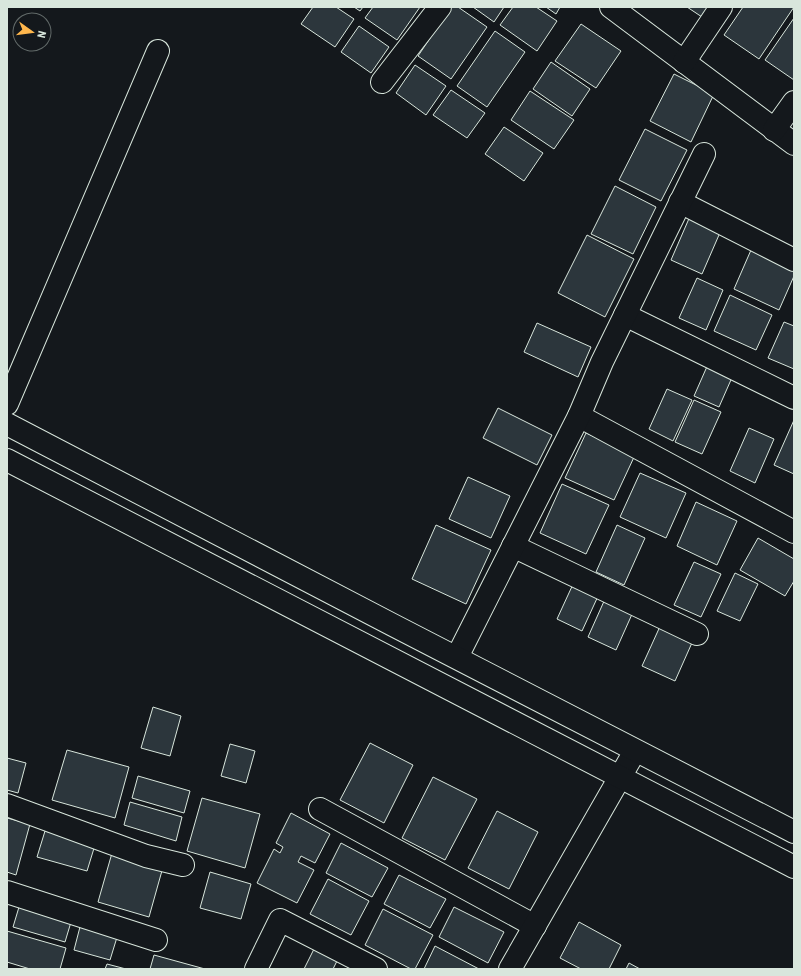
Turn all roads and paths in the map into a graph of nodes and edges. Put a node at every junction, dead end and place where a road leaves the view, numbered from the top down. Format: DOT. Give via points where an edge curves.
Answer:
graph roads {
  1 [pos="440,7"];
  2 [pos="611,7"];
  3 [pos="721,7"];
  4 [pos="158,51"];
  5 [pos="684,62"];
  6 [pos="382,82"];
  7 [pos="794,102"];
  8 [pos="774,130"];
  9 [pos="794,144"];
  10 [pos="704,154"];
  11 [pos="680,202"];
  12 [pos="794,260"];
  13 [pos="625,315"];
  14 [pos="794,398"];
  15 [pos="7,404"];
  16 [pos="579,416"];
  17 [pos="7,424"];
  18 [pos="7,460"];
  19 [pos="794,532"];
  20 [pos="513,546"];
  21 [pos="697,634"];
  22 [pos="457,657"];
  23 [pos="635,751"];
  24 [pos="620,777"];
  25 [pos="7,805"];
  26 [pos="320,809"];
  27 [pos="794,832"];
  28 [pos="183,866"];
  29 [pos="794,867"];
  30 [pos="7,892"];
  31 [pos="535,926"];
  32 [pos="156,940"];
  33 [pos="256,969"];
  34 [pos="376,969"];
  35 [pos="510,969"];
  1 -- 6 [label="street"];
  2 -- 5 [label="street"];
  3 -- 5 [label="street"];
  4 -- 15 [label="street"];
  5 -- 8 [label="street"];
  7 -- 8 [label="street"];
  8 -- 9 [label="street"];
  10 -- 11 [label="street"];
  11 -- 12 [label="street"];
  11 -- 13 [label="street"];
  13 -- 14 [label="street"];
  13 -- 16 [label="street"];
  16 -- 19 [label="street"];
  16 -- 20 [label="street"];
  17 -- 22 [label="street"];
  18 -- 24 [label="street"];
  20 -- 21 [label="street"];
  20 -- 22 [label="street"];
  22 -- 23 [label="street"];
  23 -- 24 [label="street"];
  23 -- 27 [label="street"];
  24 -- 29 [label="street"];
  24 -- 31 [label="street"];
  25 -- 28 [label="street" via="146,856"];
  26 -- 31 [label="street"];
  30 -- 32 [label="street"];
  31 -- 35 [label="street"];
  33 -- 34 [label="street" via="280,920"];
}
